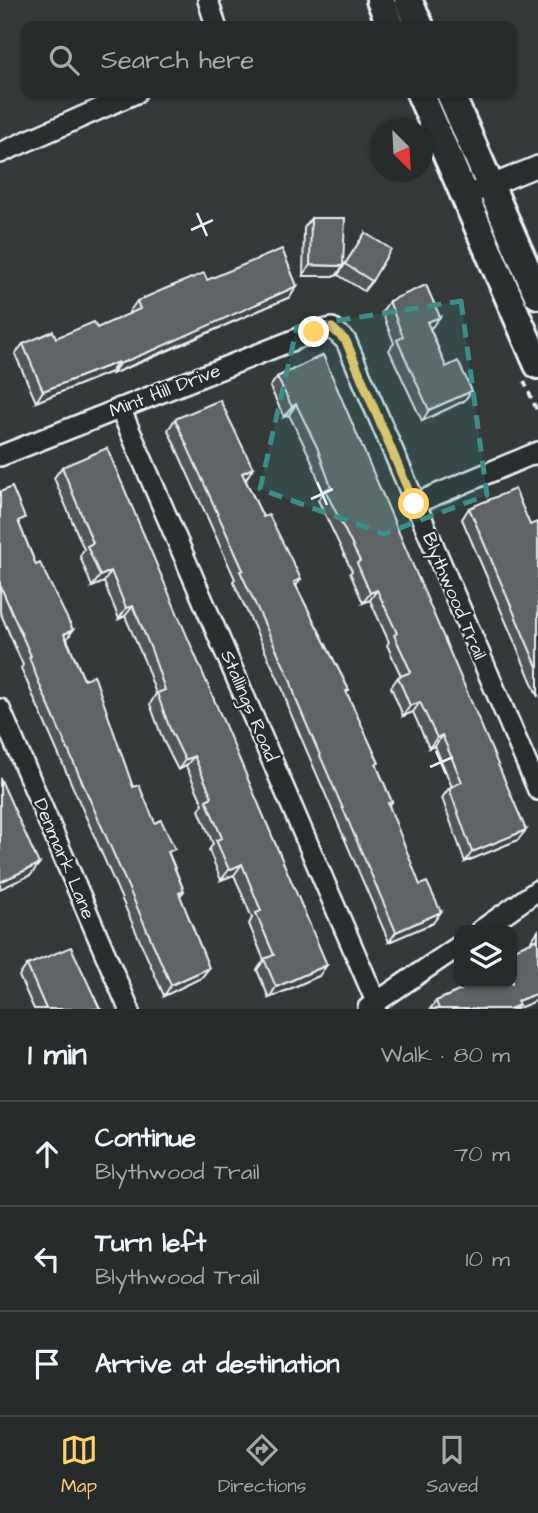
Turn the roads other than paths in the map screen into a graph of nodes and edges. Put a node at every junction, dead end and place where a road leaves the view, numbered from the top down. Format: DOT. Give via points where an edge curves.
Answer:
graph roads {
  1 [pos="208,0"];
  2 [pos="380,0"];
  3 [pos="408,0"];
  4 [pos="214,21"];
  5 [pos="389,21"];
  6 [pos="418,21"];
  7 [pos="125,98"];
  8 [pos="422,98"];
  9 [pos="452,98"];
  10 [pos="0,153"];
  11 [pos="538,166"];
  12 [pos="491,186"];
  13 [pos="465,196"];
  14 [pos="538,295"];
  15 [pos="332,328"];
  16 [pos="538,365"];
  17 [pos="120,408"];
  18 [pos="538,452"];
  19 [pos="0,456"];
  20 [pos="414,504"];
  21 [pos="0,709"];
  22 [pos="538,790"];
  23 [pos="538,890"];
  24 [pos="488,925"];
  25 [pos="454,949"];
  26 [pos="372,1006"];
  27 [pos="129,1009"];
  1 -- 4 [label="street"];
  2 -- 5 [label="main road"];
  3 -- 6 [label="main road"];
  7 -- 10 [label="street"];
  8 -- 13 [label="main road"];
  9 -- 12 [label="main road"];
  11 -- 12 [label="street"];
  12 -- 13 [label="street"];
  12 -- 14 [label="main road"];
  13 -- 16 [label="main road"];
  15 -- 17 [label="street, Mint Hill Drive"];
  15 -- 20 [label="street, Blythwood Trail" via="346,341"];
  17 -- 19 [label="street, Mint Hill Drive"];
  17 -- 26 [label="street, Stallings Road"];
  18 -- 20 [label="street"];
  20 -- 22 [label="street, Blythwood Trail"];
  21 -- 27 [label="street, Denmark Lane"];
  23 -- 24 [label="street"];
  25 -- 26 [label="street"];
}
